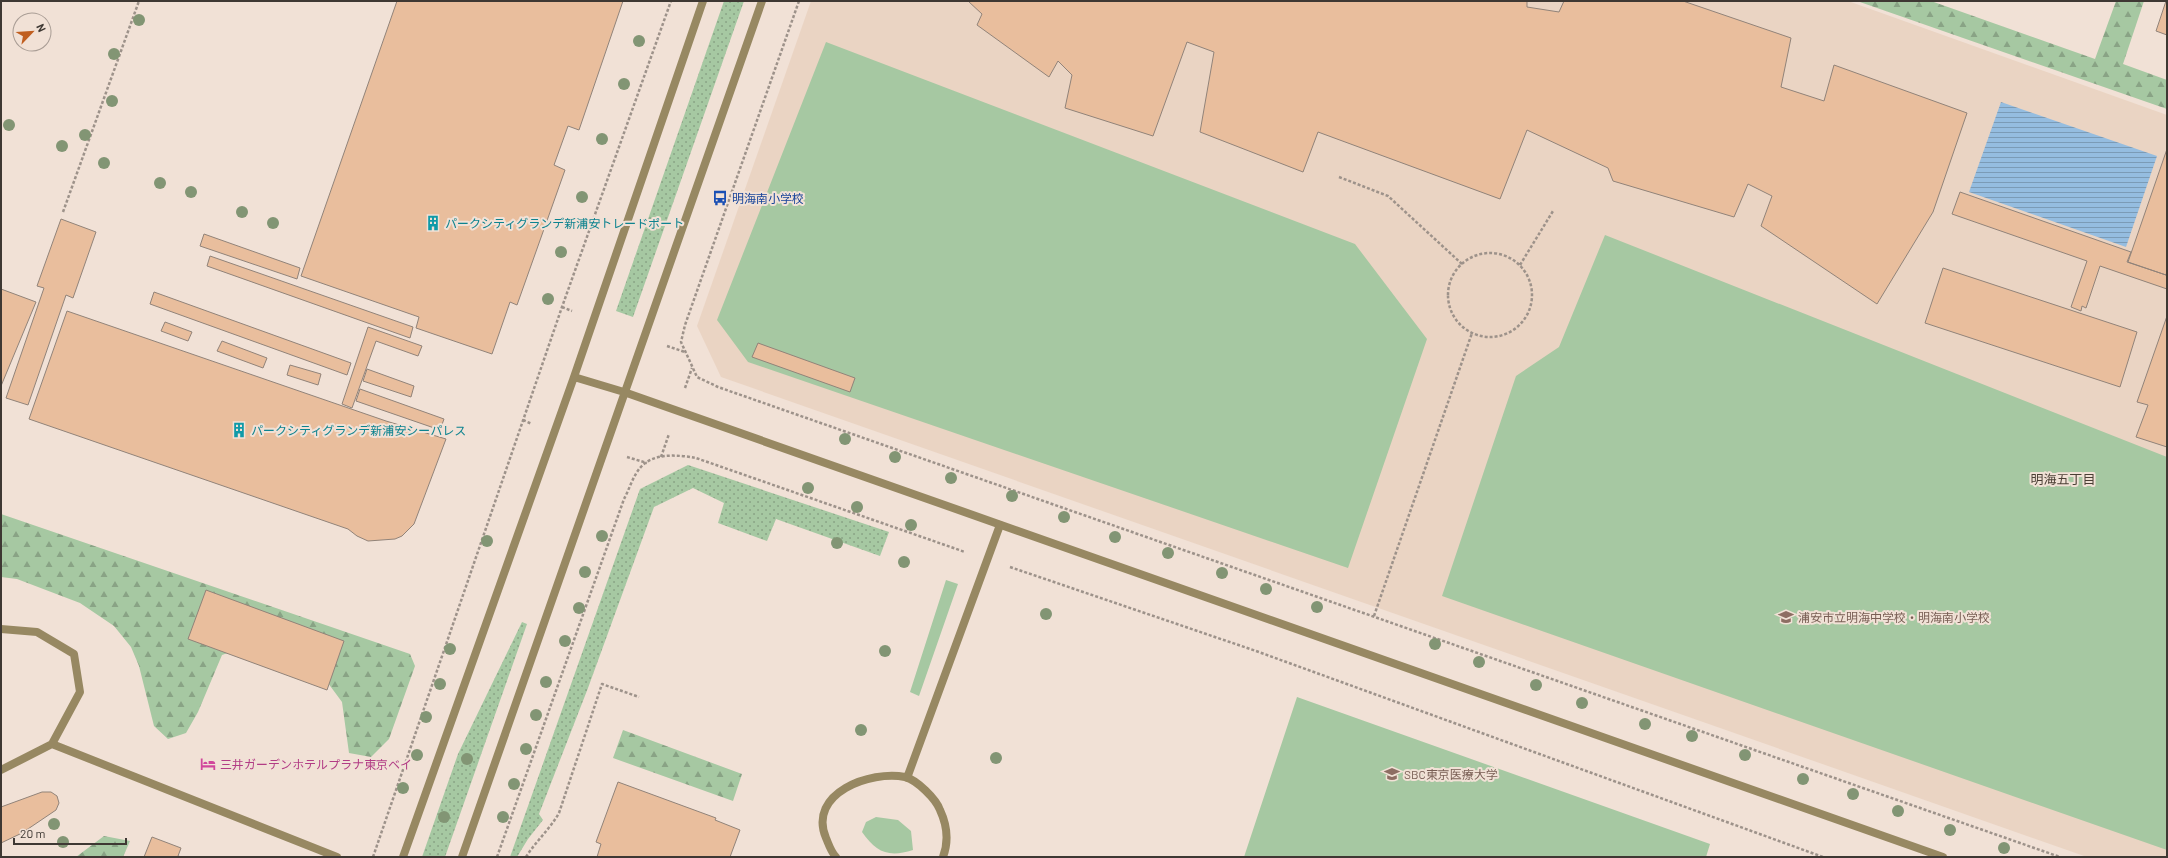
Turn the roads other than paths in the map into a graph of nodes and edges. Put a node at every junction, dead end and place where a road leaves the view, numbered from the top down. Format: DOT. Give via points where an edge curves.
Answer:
graph roads {
  1 [pos="703,1"];
  2 [pos="762,1"];
  3 [pos="574,377"];
  4 [pos="624,392"];
  5 [pos="1000,525"];
  6 [pos="1,629"];
  7 [pos="52,744"];
  8 [pos="1,770"];
  9 [pos="907,778"];
  10 [pos="337,857"];
  11 [pos="404,857"];
  12 [pos="462,857"];
  13 [pos="836,857"];
  14 [pos="943,857"];
  15 [pos="1943,857"];
  1 -- 3 [label="street"];
  2 -- 4 [label="street"];
  3 -- 4 [label="street"];
  3 -- 11 [label="street"];
  4 -- 5 [label="street"];
  4 -- 12 [label="street"];
  5 -- 9 [label="street"];
  5 -- 15 [label="street"];
  6 -- 7 [label="street" via="37,632 74,654 80,692"];
  7 -- 8 [label="street"];
  7 -- 10 [label="street"];
  9 -- 13 [label="street" via="866,778 832,797 823,815 824,833"];
  9 -- 14 [label="street" via="927,792 938,804 946,824 946,849"];
}
